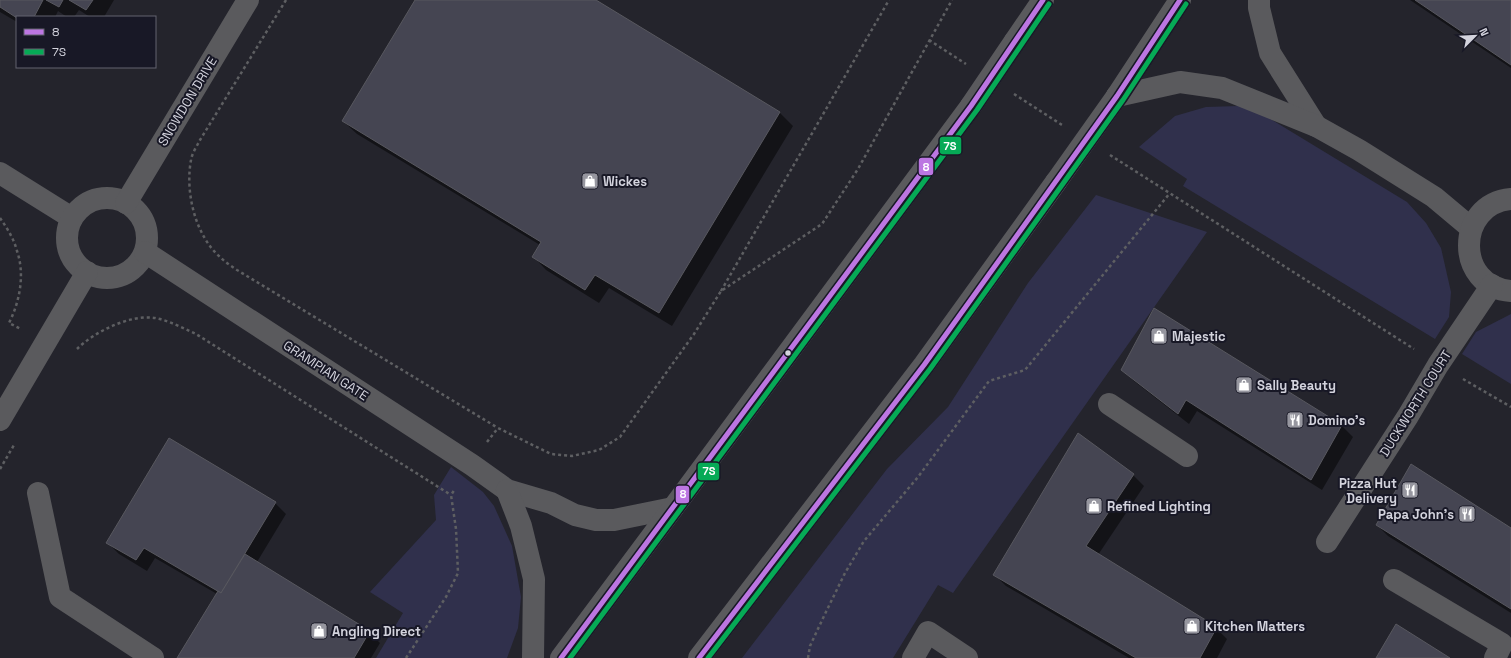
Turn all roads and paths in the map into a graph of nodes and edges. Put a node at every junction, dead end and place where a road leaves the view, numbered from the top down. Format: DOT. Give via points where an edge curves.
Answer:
graph roads {
  1 [pos="248,0"];
  2 [pos="286,0"];
  3 [pos="889,0"];
  4 [pos="952,0"];
  5 [pos="1043,0"];
  6 [pos="1180,0"];
  7 [pos="1259,0"];
  8 [pos="929,40"];
  9 [pos="969,66"];
  10 [pos="1009,91"];
  11 [pos="1117,96"];
  12 [pos="1063,125"];
  13 [pos="1316,126"];
  14 [pos="1110,155"];
  15 [pos="0,173"];
  16 [pos="1170,193"];
  17 [pos="1511,199"];
  18 [pos="126,203"];
  19 [pos="0,218"];
  20 [pos="72,218"];
  21 [pos="1471,228"];
  22 [pos="145,252"];
  23 [pos="87,272"];
  24 [pos="1502,288"];
  25 [pos="721,291"];
  26 [pos="46,343"];
  27 [pos="1438,364"];
  28 [pos="1109,404"];
  29 [pos="1511,407"];
  30 [pos="0,420"];
  31 [pos="498,428"];
  32 [pos="15,444"];
  33 [pos="1186,456"];
  34 [pos="472,465"];
  35 [pos="0,469"];
  36 [pos="507,490"];
  37 [pos="38,493"];
  38 [pos="451,495"];
  39 [pos="673,508"];
  40 [pos="1327,542"];
  41 [pos="1394,580"];
  42 [pos="153,658"];
  43 [pos="406,658"];
  44 [pos="533,658"];
  45 [pos="561,658"];
  46 [pos="699,658"];
  47 [pos="808,658"];
  48 [pos="913,658"];
  49 [pos="968,658"];
  50 [pos="1495,658"];
  1 -- 18 [label="street, SNOWDON DRIVE"];
  2 -- 31 [label="path" via="200,140 191,160 191,205 199,227 219,257 237,270"];
  3 -- 25 [label="path"];
  4 -- 8 [label="path"];
  5 -- 39 [label="street, bridge" via="970,106"];
  6 -- 11 [label="street"];
  7 -- 13 [label="street" via="1270,53"];
  8 -- 9 [label="path"];
  8 -- 25 [label="path" via="858,169 822,224"];
  10 -- 12 [label="path"];
  11 -- 13 [label="street" via="1180,82 1222,88"];
  11 -- 46 [label="street, bridge" via="924,365"];
  13 -- 21 [label="street" via="1434,197"];
  14 -- 16 [label="path"];
  15 -- 20 [label="street"];
  16 -- 27 [label="path"];
  16 -- 47 [label="path" via="1025,370 989,381 918,478 864,541 845,573 810,646"];
  17 -- 21 [label="street" via="1489,206 1478,216"];
  18 -- 20 [label="street" via="102,198 89,203"];
  18 -- 22 [label="street" via="140,215 147,234"];
  19 -- 26 [label="path" via="18,251 21,276 19,298 9,323"];
  20 -- 23 [label="street" via="67,243 75,262"];
  21 -- 24 [label="street" via="1468,241 1473,267 1481,278"];
  22 -- 23 [label="street" via="130,272 117,277 104,278"];
  22 -- 34 [label="street, GRAMPIAN GATE"];
  23 -- 26 [label="street"];
  24 -- 27 [label="street, DUCKWORTH COURT"];
  25 -- 31 [label="path" via="694,334 620,437 599,450 572,456 551,454"];
  26 -- 30 [label="street"];
  26 -- 38 [label="path" via="70,356 87,339 127,320 154,318 174,324 196,334"];
  27 -- 29 [label="path"];
  27 -- 40 [label="street, DUCKWORTH COURT" via="1408,416"];
  28 -- 33 [label="street"];
  31 -- 34 [label="path"];
  32 -- 35 [label="path"];
  34 -- 36 [label="street, GRAMPIAN GATE"];
  34 -- 38 [label="path"];
  36 -- 39 [label="street, GRAMPIAN GATE" via="596,520 614,520"];
  36 -- 44 [label="street" via="521,526 534,579"];
  37 -- 42 [label="street" via="60,597"];
  38 -- 43 [label="path" via="458,574"];
  39 -- 45 [label="street"];
  41 -- 50 [label="street" via="1502,644"];
  48 -- 49 [label="street" via="928,632"];
}
